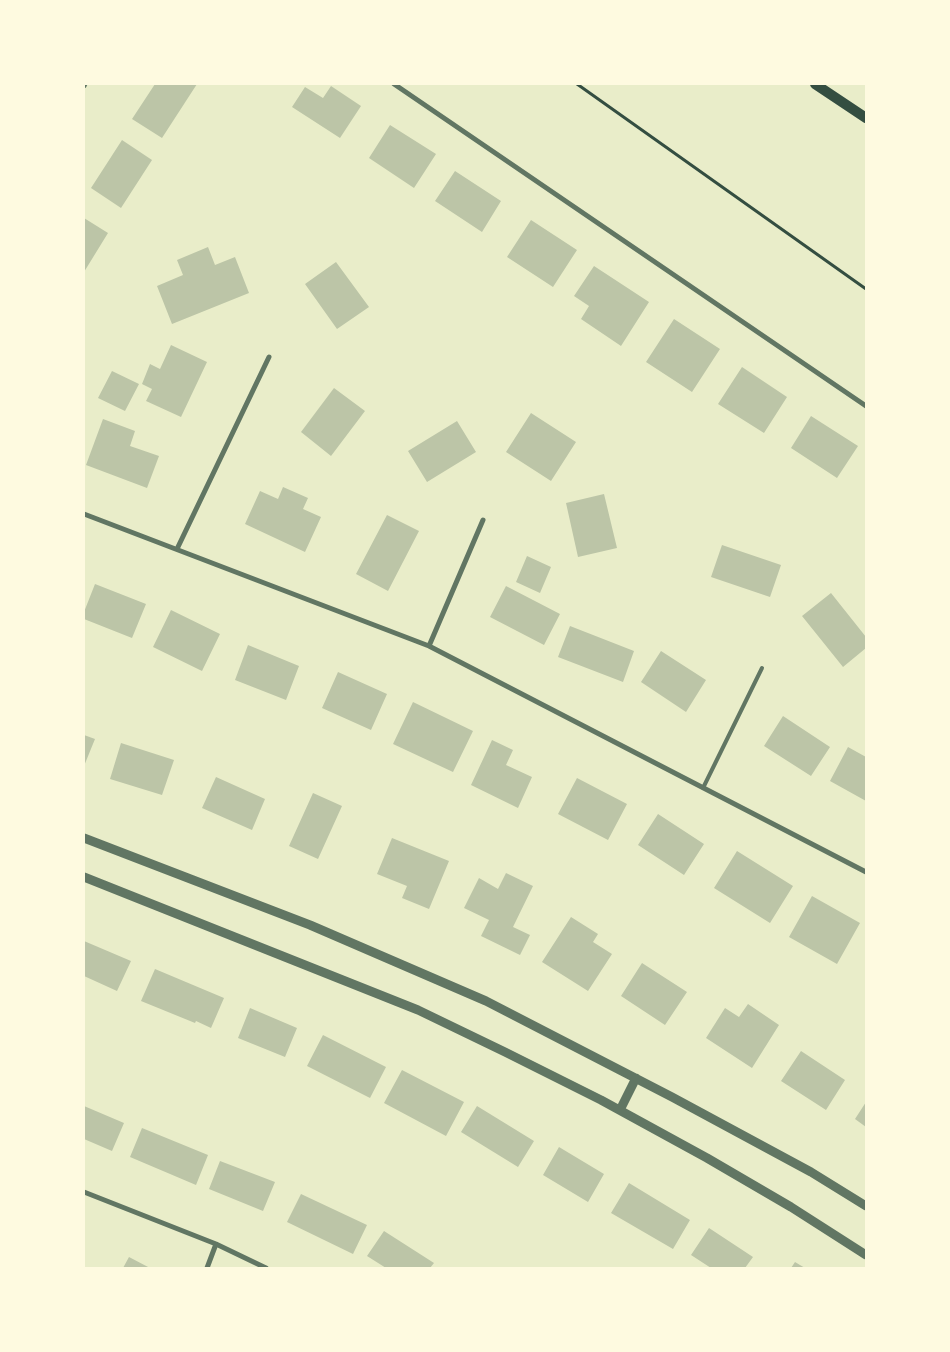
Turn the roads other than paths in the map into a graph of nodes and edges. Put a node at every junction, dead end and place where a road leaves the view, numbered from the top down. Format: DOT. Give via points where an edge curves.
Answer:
graph roads {
  1 [pos="394,84"];
  2 [pos="815,84"];
  3 [pos="866,118"];
  4 [pos="269,358"];
  5 [pos="866,406"];
  6 [pos="84,514"];
  7 [pos="483,520"];
  8 [pos="177,549"];
  9 [pos="429,646"];
  10 [pos="762,668"];
  11 [pos="703,788"];
  12 [pos="84,838"];
  13 [pos="866,872"];
  14 [pos="84,877"];
  15 [pos="636,1078"];
  16 [pos="620,1110"];
  17 [pos="84,1192"];
  18 [pos="866,1206"];
  19 [pos="216,1244"];
  20 [pos="866,1255"];
  21 [pos="208,1268"];
  22 [pos="266,1268"];
  1 -- 5 [label="street"];
  2 -- 3 [label="main road"];
  4 -- 8 [label="street"];
  6 -- 8 [label="street"];
  7 -- 9 [label="street"];
  8 -- 9 [label="street"];
  9 -- 11 [label="street"];
  10 -- 11 [label="lane"];
  11 -- 13 [label="street"];
  12 -- 15 [label="street" via="310,925 477,997"];
  14 -- 16 [label="street" via="418,1010"];
  15 -- 16 [label="street"];
  15 -- 18 [label="street" via="811,1172"];
  16 -- 20 [label="street" via="791,1207"];
  17 -- 19 [label="street"];
  19 -- 21 [label="street"];
  19 -- 22 [label="street"];
}
